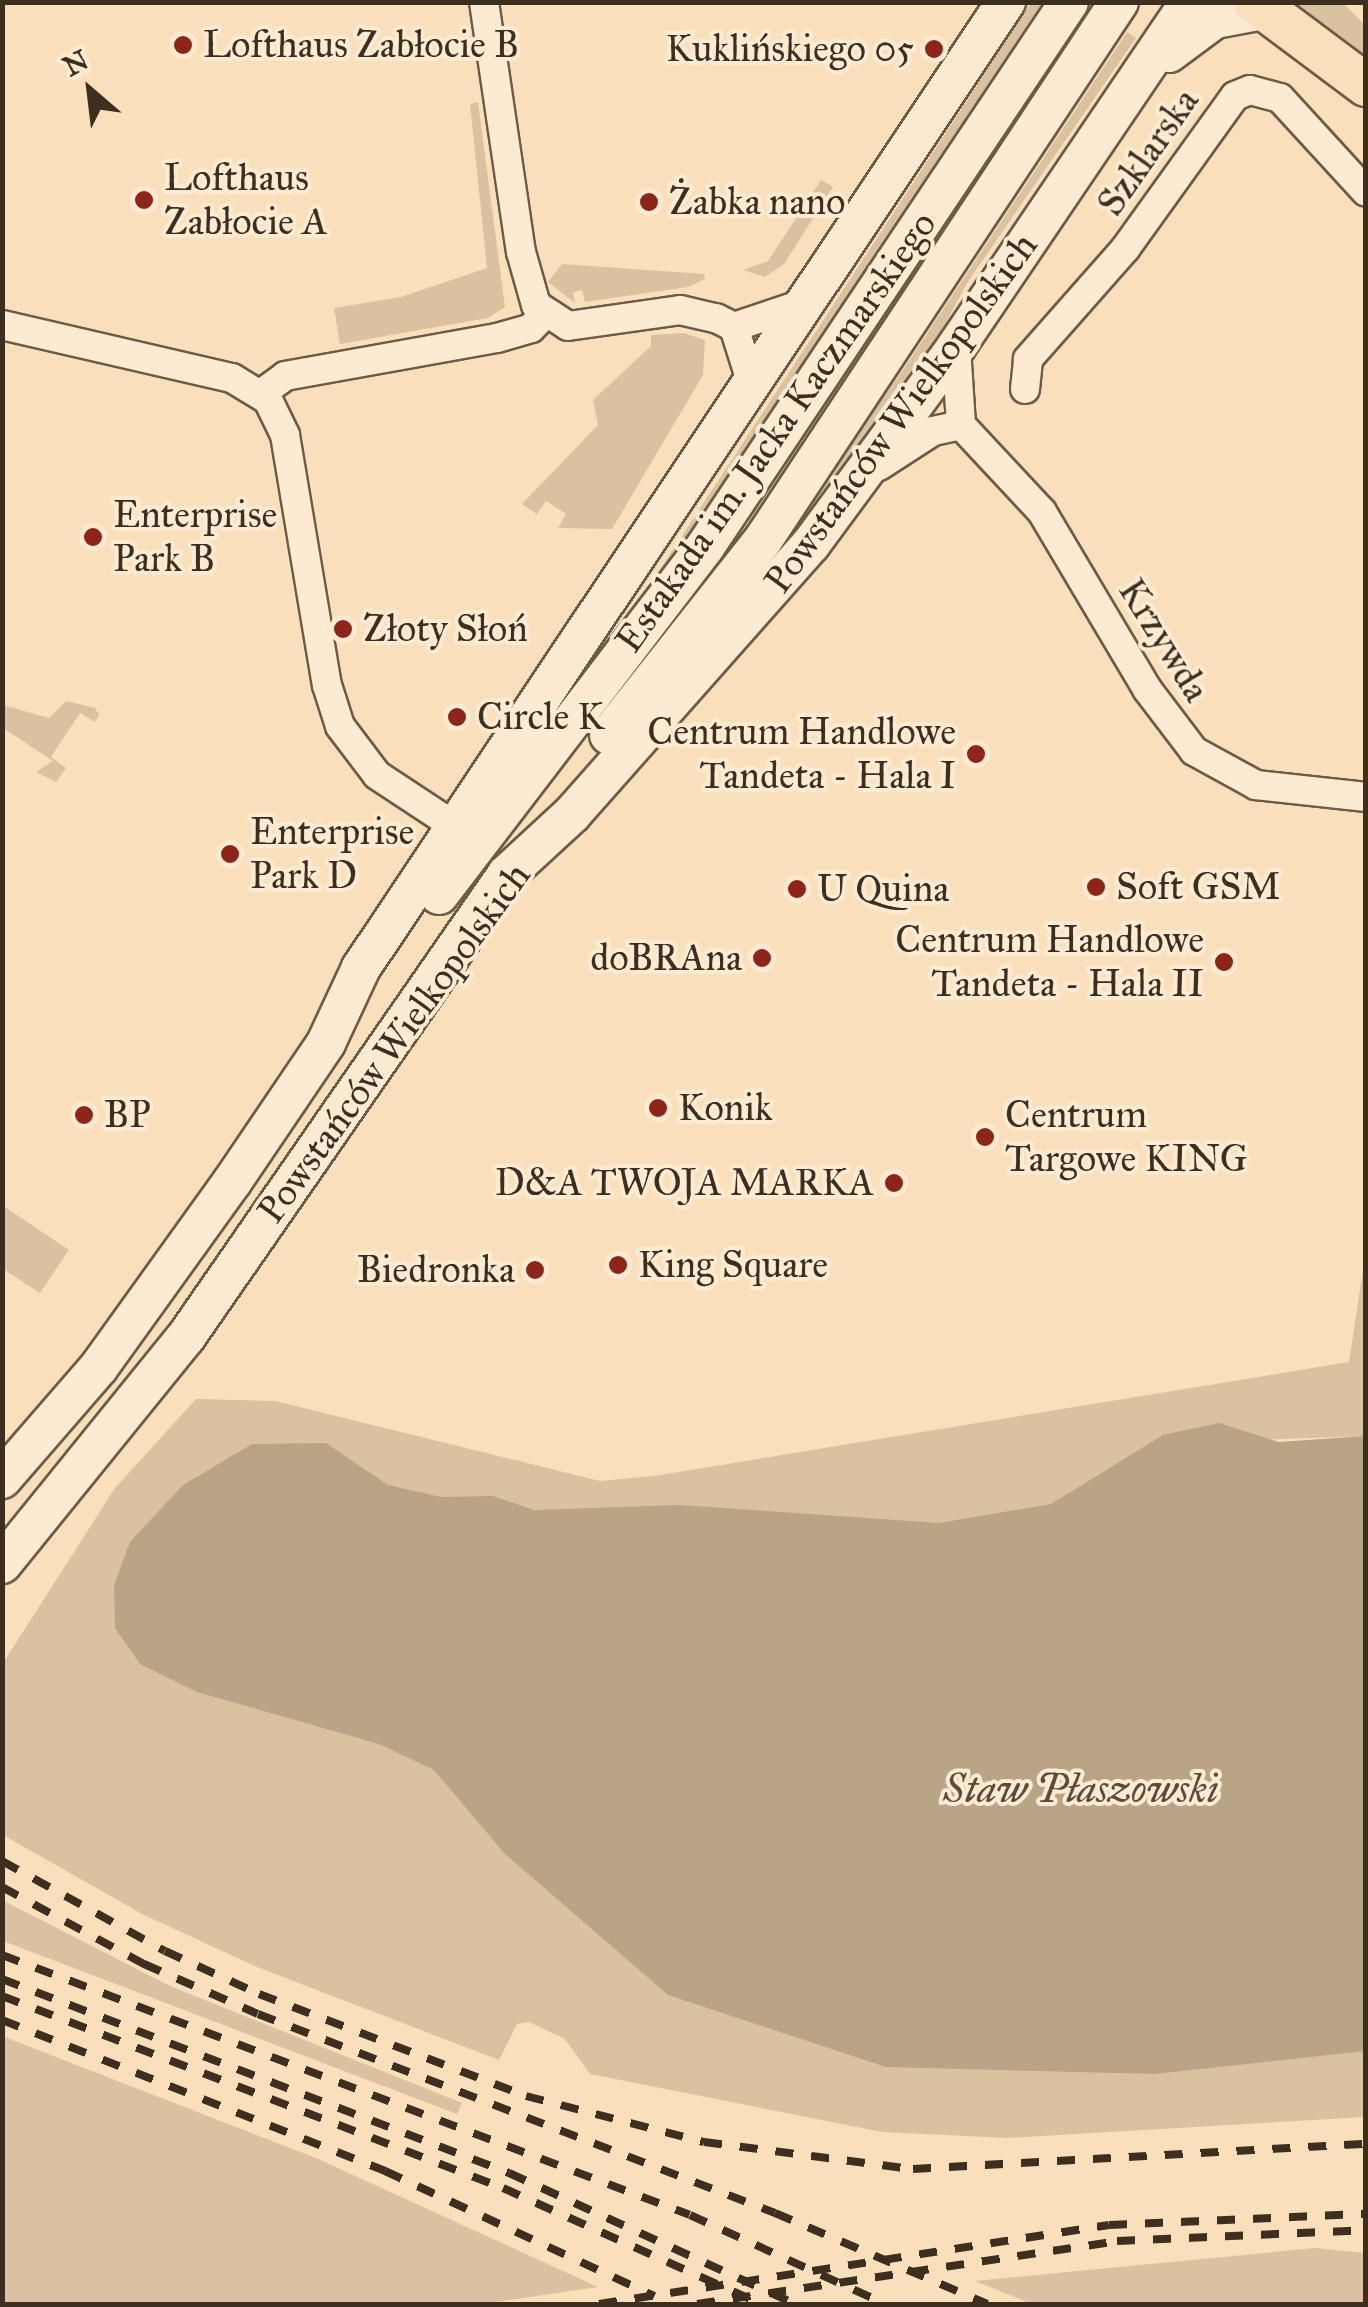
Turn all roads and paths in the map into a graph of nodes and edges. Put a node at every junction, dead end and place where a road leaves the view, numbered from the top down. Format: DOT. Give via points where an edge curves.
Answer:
graph roads {
  1 [pos="484,2"];
  2 [pos="1006,2"];
  3 [pos="1069,2"];
  4 [pos="1119,2"];
  5 [pos="1190,2"];
  6 [pos="1259,6"];
  7 [pos="1150,64"];
  8 [pos="1366,85"];
  9 [pos="1366,192"];
  10 [pos="802,304"];
  11 [pos="544,315"];
  12 [pos="2,324"];
  13 [pos="734,327"];
  14 [pos="956,347"];
  15 [pos="752,381"];
  16 [pos="1026,389"];
  17 [pos="262,394"];
  18 [pos="961,425"];
  19 [pos="854,485"];
  20 [pos="1366,797"];
  21 [pos="456,826"];
  22 [pos="507,874"];
  23 [pos="326,1044"];
  24 [pos="2,1479"];
  25 [pos="2,1564"];
  1 -- 11 [label="street" via="521,252 531,296"];
  2 -- 10 [label="main road, Powstańców Wielkopolskich"];
  3 -- 23 [label="main road, Estakada im. Jacka Kaczmarskiego" via="750,482"];
  4 -- 22 [label="main road, Estakada im. Jacka Kaczmarskiego" via="783,510"];
  5 -- 7 [label="main road, Powstańców Wielkopolskich"];
  6 -- 7 [label="main road" via="1214,19"];
  6 -- 8 [label="main road"];
  7 -- 14 [label="main road, Powstańców Wielkopolskich"];
  9 -- 16 [label="street, Szklarska" via="1280,98 1250,90 1236,96 1125,249 1028,359"];
  10 -- 13 [label="street"];
  10 -- 15 [label="main road, Powstańców Wielkopolskich"];
  11 -- 13 [label="street" via="586,325 680,310"];
  11 -- 17 [label="street" via="531,328 497,338 285,376"];
  12 -- 17 [label="street" via="232,378"];
  13 -- 15 [label="street"];
  14 -- 18 [label="street"];
  14 -- 19 [label="main road, Powstańców Wielkopolskich"];
  15 -- 21 [label="main road, Powstańców Wielkopolskich"];
  17 -- 21 [label="street" via="285,435 327,686 340,726 377,774"];
  18 -- 19 [label="street" via="915,440"];
  18 -- 20 [label="street, Krzywda" via="1042,512 1147,690 1194,752 1256,785"];
  19 -- 22 [label="main road, Powstańców Wielkopolskich" via="767,597 572,814"];
  21 -- 23 [label="main road, Powstańców Wielkopolskich" via="361,968"];
  22 -- 25 [label="main road, Powstańców Wielkopolskich" via="186,1337"];
  23 -- 24 [label="main road, Powstańców Wielkopolskich" via="165,1280"];
}
